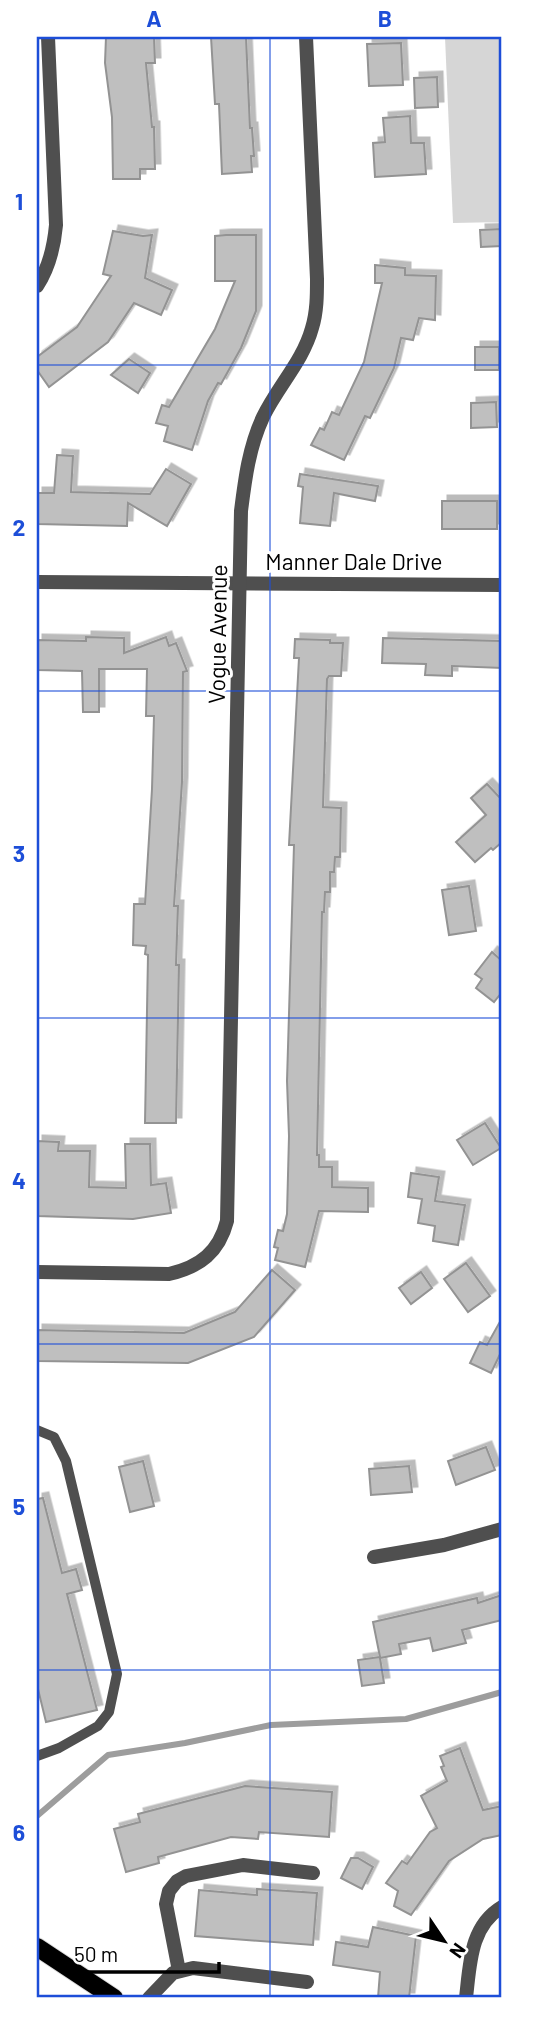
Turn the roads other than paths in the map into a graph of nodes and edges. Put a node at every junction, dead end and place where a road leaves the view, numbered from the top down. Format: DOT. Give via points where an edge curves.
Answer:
graph roads {
  1 [pos="48,37"];
  2 [pos="306,37"];
  3 [pos="37,286"];
  4 [pos="37,582"];
  5 [pos="241,583"];
  6 [pos="502,585"];
  7 [pos="37,1272"];
  8 [pos="37,1430"];
  9 [pos="502,1529"];
  10 [pos="374,1557"];
  11 [pos="37,1756"];
  12 [pos="313,1873"];
  13 [pos="502,1907"];
  14 [pos="37,1947"];
  15 [pos="179,1971"];
  16 [pos="307,1982"];
  17 [pos="114,1998"];
  18 [pos="149,1998"];
  19 [pos="466,1998"];
  1 -- 3 [label="street" via="56,225 53,248"];
  2 -- 5 [label="street, Vogue Avenue" via="316,311 306,346 254,440 245,477"];
  4 -- 5 [label="street, Manner Dale Drive"];
  5 -- 6 [label="street, Manner Dale Drive"];
  5 -- 7 [label="street, Vogue Avenue" via="227,1221 217,1246 186,1270 169,1274"];
  8 -- 11 [label="lane" via="54,1437 66,1461 117,1674 109,1712 98,1726"];
  9 -- 10 [label="street"];
  12 -- 15 [label="street" via="243,1865 177,1881 166,1904"];
  13 -- 19 [label="street" via="482,1923 477,1934"];
  14 -- 17 [label="main road"];
  15 -- 16 [label="street" via="193,1968"];
  15 -- 18 [label="street"];
}
